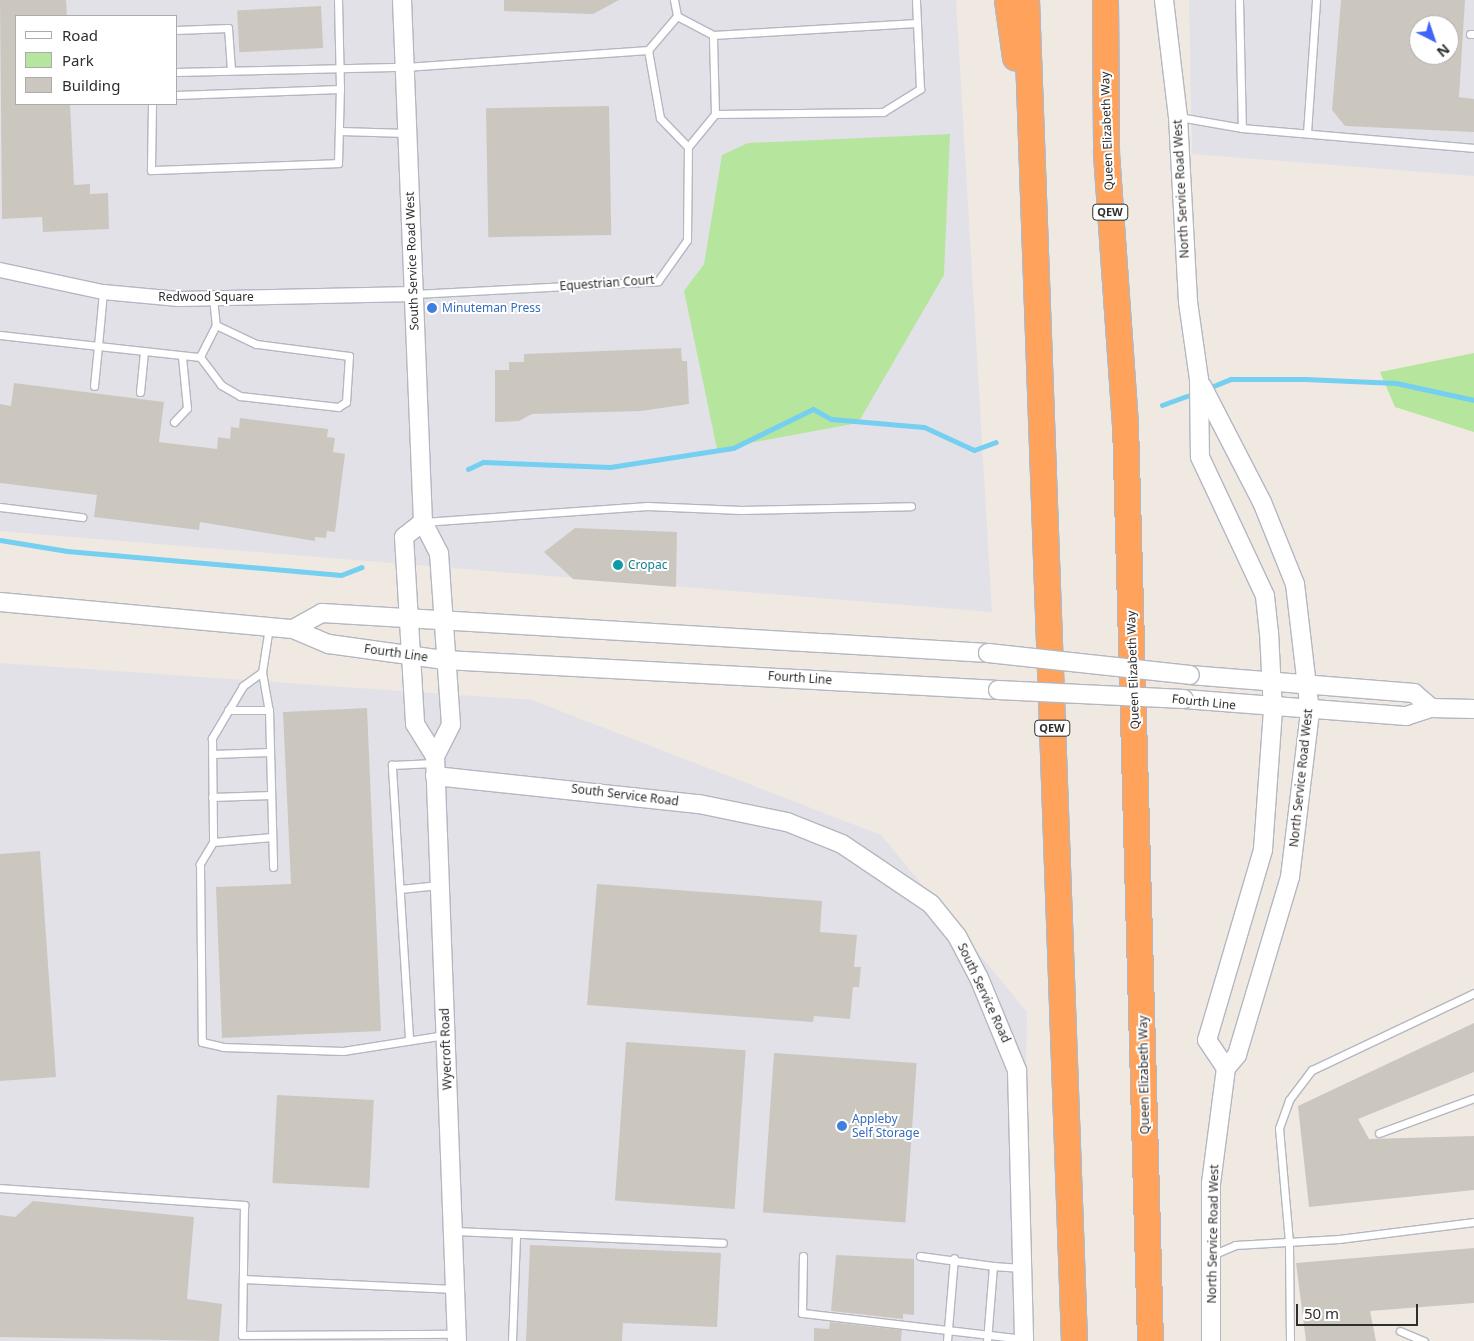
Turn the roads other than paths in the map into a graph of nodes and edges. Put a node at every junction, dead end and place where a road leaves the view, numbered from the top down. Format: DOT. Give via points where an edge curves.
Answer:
graph roads {
  1 [pos="338,0"];
  2 [pos="402,0"];
  3 [pos="674,0"];
  4 [pos="916,0"];
  5 [pos="1007,0"];
  6 [pos="1026,0"];
  7 [pos="1105,0"];
  8 [pos="1164,0"];
  9 [pos="1239,0"];
  10 [pos="1316,0"];
  11 [pos="677,16"];
  12 [pos="917,23"];
  13 [pos="178,30"];
  14 [pos="713,35"];
  15 [pos="648,50"];
  16 [pos="341,67"];
  17 [pos="405,67"];
  18 [pos="231,70"];
  19 [pos="178,72"];
  20 [pos="340,89"];
  21 [pos="178,95"];
  22 [pos="152,105"];
  23 [pos="715,114"];
  24 [pos="1030,115"];
  25 [pos="1178,117"];
  26 [pos="1242,128"];
  27 [pos="340,131"];
  28 [pos="407,133"];
  29 [pos="1307,133"];
  30 [pos="688,147"];
  31 [pos="1474,148"];
  32 [pos="0,270"];
  33 [pos="103,292"];
  34 [pos="414,294"];
  35 [pos="213,298"];
  36 [pos="216,325"];
  37 [pos="0,335"];
  38 [pos="98,346"];
  39 [pos="144,352"];
  40 [pos="182,357"];
  41 [pos="200,357"];
  42 [pos="1199,379"];
  43 [pos="94,386"];
  44 [pos="140,392"];
  45 [pos="174,422"];
  46 [pos="912,506"];
  47 [pos="0,507"];
  48 [pos="82,517"];
  49 [pos="423,522"];
  50 [pos="0,602"];
  51 [pos="409,618"];
  52 [pos="443,621"];
  53 [pos="269,626"];
  54 [pos="293,629"];
  55 [pos="413,655"];
  56 [pos="445,660"];
  57 [pos="262,672"];
  58 [pos="1272,682"];
  59 [pos="1307,685"];
  60 [pos="1431,708"];
  61 [pos="1474,709"];
  62 [pos="228,710"];
  63 [pos="269,710"];
  64 [pos="1273,710"];
  65 [pos="1310,712"];
  66 [pos="270,752"];
  67 [pos="212,754"];
  68 [pos="435,765"];
  69 [pos="271,795"];
  70 [pos="212,797"];
  71 [pos="272,837"];
  72 [pos="213,842"];
  73 [pos="273,867"];
  74 [pos="440,885"];
  75 [pos="400,889"];
  76 [pos="1474,993"];
  77 [pos="445,1035"];
  78 [pos="409,1038"];
  79 [pos="1226,1068"];
  80 [pos="1474,1098"];
  81 [pos="1379,1133"];
  82 [pos="0,1188"];
  83 [pos="1474,1222"];
  84 [pos="452,1232"];
  85 [pos="516,1235"];
  86 [pos="1288,1242"];
  87 [pos="723,1243"];
  88 [pos="1212,1255"];
  89 [pos="803,1256"];
  90 [pos="920,1256"];
  91 [pos="954,1258"];
  92 [pos="993,1266"];
  93 [pos="1024,1268"];
  94 [pos="243,1279"];
  95 [pos="454,1289"];
  96 [pos="1400,1331"];
  97 [pos="948,1332"];
  98 [pos="241,1338"];
  99 [pos="457,1338"];
  100 [pos="987,1338"];
  101 [pos="1024,1340"];
  102 [pos="512,1341"];
  103 [pos="947,1341"];
  104 [pos="1074,1341"];
  105 [pos="1150,1341"];
  106 [pos="1211,1341"];
  107 [pos="1290,1341"];
  108 [pos="1424,1341"];
  1 -- 16 [label="lane"];
  2 -- 17 [label="street, South Service Road West"];
  3 -- 11 [label="lane"];
  4 -- 12 [label="lane"];
  5 -- 24 [label="highway" via="1012,46"];
  6 -- 24 [label="highway, QEW"];
  7 -- 105 [label="highway, Queen Elizabeth Way / QEW" via="1106,153 1126,433"];
  8 -- 25 [label="street, North Service Road West"];
  9 -- 26 [label="lane"];
  10 -- 29 [label="lane"];
  11 -- 14 [label="lane"];
  11 -- 15 [label="lane"];
  12 -- 14 [label="lane"];
  12 -- 23 [label="lane" via="920,89 883,112"];
  13 -- 18 [label="lane" via="228,28"];
  14 -- 23 [label="lane"];
  15 -- 17 [label="lane"];
  15 -- 30 [label="lane" via="660,118"];
  16 -- 17 [label="lane"];
  16 -- 18 [label="lane"];
  16 -- 20 [label="lane"];
  17 -- 28 [label="street, South Service Road West"];
  18 -- 19 [label="lane"];
  20 -- 21 [label="lane"];
  20 -- 27 [label="lane"];
  22 -- 27 [label="lane" via="151,170 338,163"];
  23 -- 30 [label="lane"];
  24 -- 104 [label="highway, QEW"];
  25 -- 26 [label="lane"];
  25 -- 42 [label="street, North Service Road West" via="1188,302"];
  26 -- 29 [label="lane"];
  27 -- 28 [label="lane"];
  28 -- 34 [label="street, South Service Road West"];
  29 -- 31 [label="lane"];
  30 -- 34 [label="lane, Equestrian Court" via="687,240 658,281"];
  32 -- 33 [label="street, Redwood Square"];
  33 -- 35 [label="street, Redwood Square"];
  33 -- 38 [label="lane"];
  34 -- 35 [label="street, Redwood Square"];
  34 -- 49 [label="street, South Service Road West"];
  35 -- 36 [label="lane"];
  36 -- 41 [label="lane"];
  36 -- 41 [label="lane" via="256,344 349,356 346,402 338,408 240,396 221,385"];
  37 -- 38 [label="lane"];
  38 -- 39 [label="lane"];
  38 -- 43 [label="lane"];
  39 -- 40 [label="lane"];
  39 -- 44 [label="lane"];
  40 -- 41 [label="lane"];
  40 -- 45 [label="lane" via="187,408"];
  42 -- 58 [label="street, North Service Road West" via="1200,457 1265,596"];
  42 -- 59 [label="street, North Service Road West" via="1262,502 1295,584"];
  46 -- 49 [label="lane" via="741,510 647,506"];
  47 -- 48 [label="lane"];
  49 -- 51 [label="street" via="404,537"];
  49 -- 52 [label="street, South Service Road West" via="439,553"];
  50 -- 53 [label="street, Fourth Line"];
  51 -- 52 [label="street, Fourth Line"];
  51 -- 54 [label="street, Fourth Line" via="322,613"];
  51 -- 55 [label="street, Wyecroft Road"];
  52 -- 56 [label="street, South Service Road West"];
  52 -- 58 [label="street, Fourth Line, bridge" via="988,653"];
  53 -- 54 [label="street, Fourth Line"];
  53 -- 57 [label="lane"];
  54 -- 55 [label="street, Fourth Line" via="329,644"];
  55 -- 56 [label="street, Fourth Line"];
  55 -- 68 [label="street, Wyecroft Road" via="415,724"];
  56 -- 64 [label="street, Fourth Line, bridge" via="1184,699"];
  56 -- 68 [label="street, Wyecroft Road" via="450,725"];
  57 -- 62 [label="lane" via="243,686"];
  57 -- 63 [label="lane"];
  58 -- 59 [label="street, Fourth Line"];
  58 -- 64 [label="street, North Service Road West"];
  59 -- 60 [label="street, Fourth Line" via="1414,693"];
  59 -- 65 [label="street, North Service Road West"];
  60 -- 61 [label="street, Fourth Line"];
  60 -- 65 [label="street, Fourth Line" via="1406,716"];
  62 -- 63 [label="lane"];
  62 -- 67 [label="lane" via="212,738"];
  63 -- 66 [label="lane"];
  64 -- 65 [label="street, Fourth Line"];
  64 -- 79 [label="street, North Service Road West" via="1263,850 1207,1040"];
  65 -- 79 [label="street, North Service Road West" via="1290,877 1237,1055"];
  66 -- 67 [label="lane"];
  66 -- 69 [label="lane"];
  67 -- 70 [label="lane"];
  68 -- 74 [label="street, Wyecroft Road"];
  68 -- 75 [label="lane" via="392,765"];
  68 -- 93 [label="street, South Service Road" via="689,803 786,822 842,844 931,904 957,936 979,978 1017,1070"];
  69 -- 70 [label="lane"];
  69 -- 71 [label="lane"];
  70 -- 72 [label="lane"];
  71 -- 72 [label="lane"];
  71 -- 73 [label="lane"];
  72 -- 78 [label="lane" via="200,864 202,1042 223,1047 343,1051"];
  74 -- 75 [label="lane"];
  74 -- 77 [label="street, Wyecroft Road"];
  75 -- 78 [label="lane"];
  76 -- 86 [label="lane" via="1312,1070 1289,1100 1279,1128"];
  77 -- 78 [label="lane"];
  77 -- 84 [label="street, Wyecroft Road"];
  79 -- 88 [label="street, North Service Road West" via="1211,1183"];
  80 -- 81 [label="lane"];
  82 -- 94 [label="lane" via="244,1205"];
  83 -- 86 [label="lane"];
  84 -- 85 [label="lane"];
  84 -- 95 [label="street, Wyecroft Road"];
  85 -- 87 [label="lane"];
  85 -- 102 [label="lane"];
  86 -- 88 [label="lane" via="1235,1245"];
  86 -- 107 [label="lane"];
  88 -- 106 [label="street, North Service Road West"];
  89 -- 97 [label="lane" via="802,1313"];
  90 -- 91 [label="lane"];
  91 -- 92 [label="lane"];
  91 -- 97 [label="lane"];
  92 -- 93 [label="lane"];
  92 -- 100 [label="lane"];
  93 -- 101 [label="street, South Service Road"];
  94 -- 95 [label="lane"];
  94 -- 98 [label="lane"];
  95 -- 99 [label="street, Wyecroft Road"];
  96 -- 108 [label="lane"];
  97 -- 100 [label="lane"];
  97 -- 103 [label="lane"];
  98 -- 99 [label="lane"];
  100 -- 101 [label="lane"];
}
